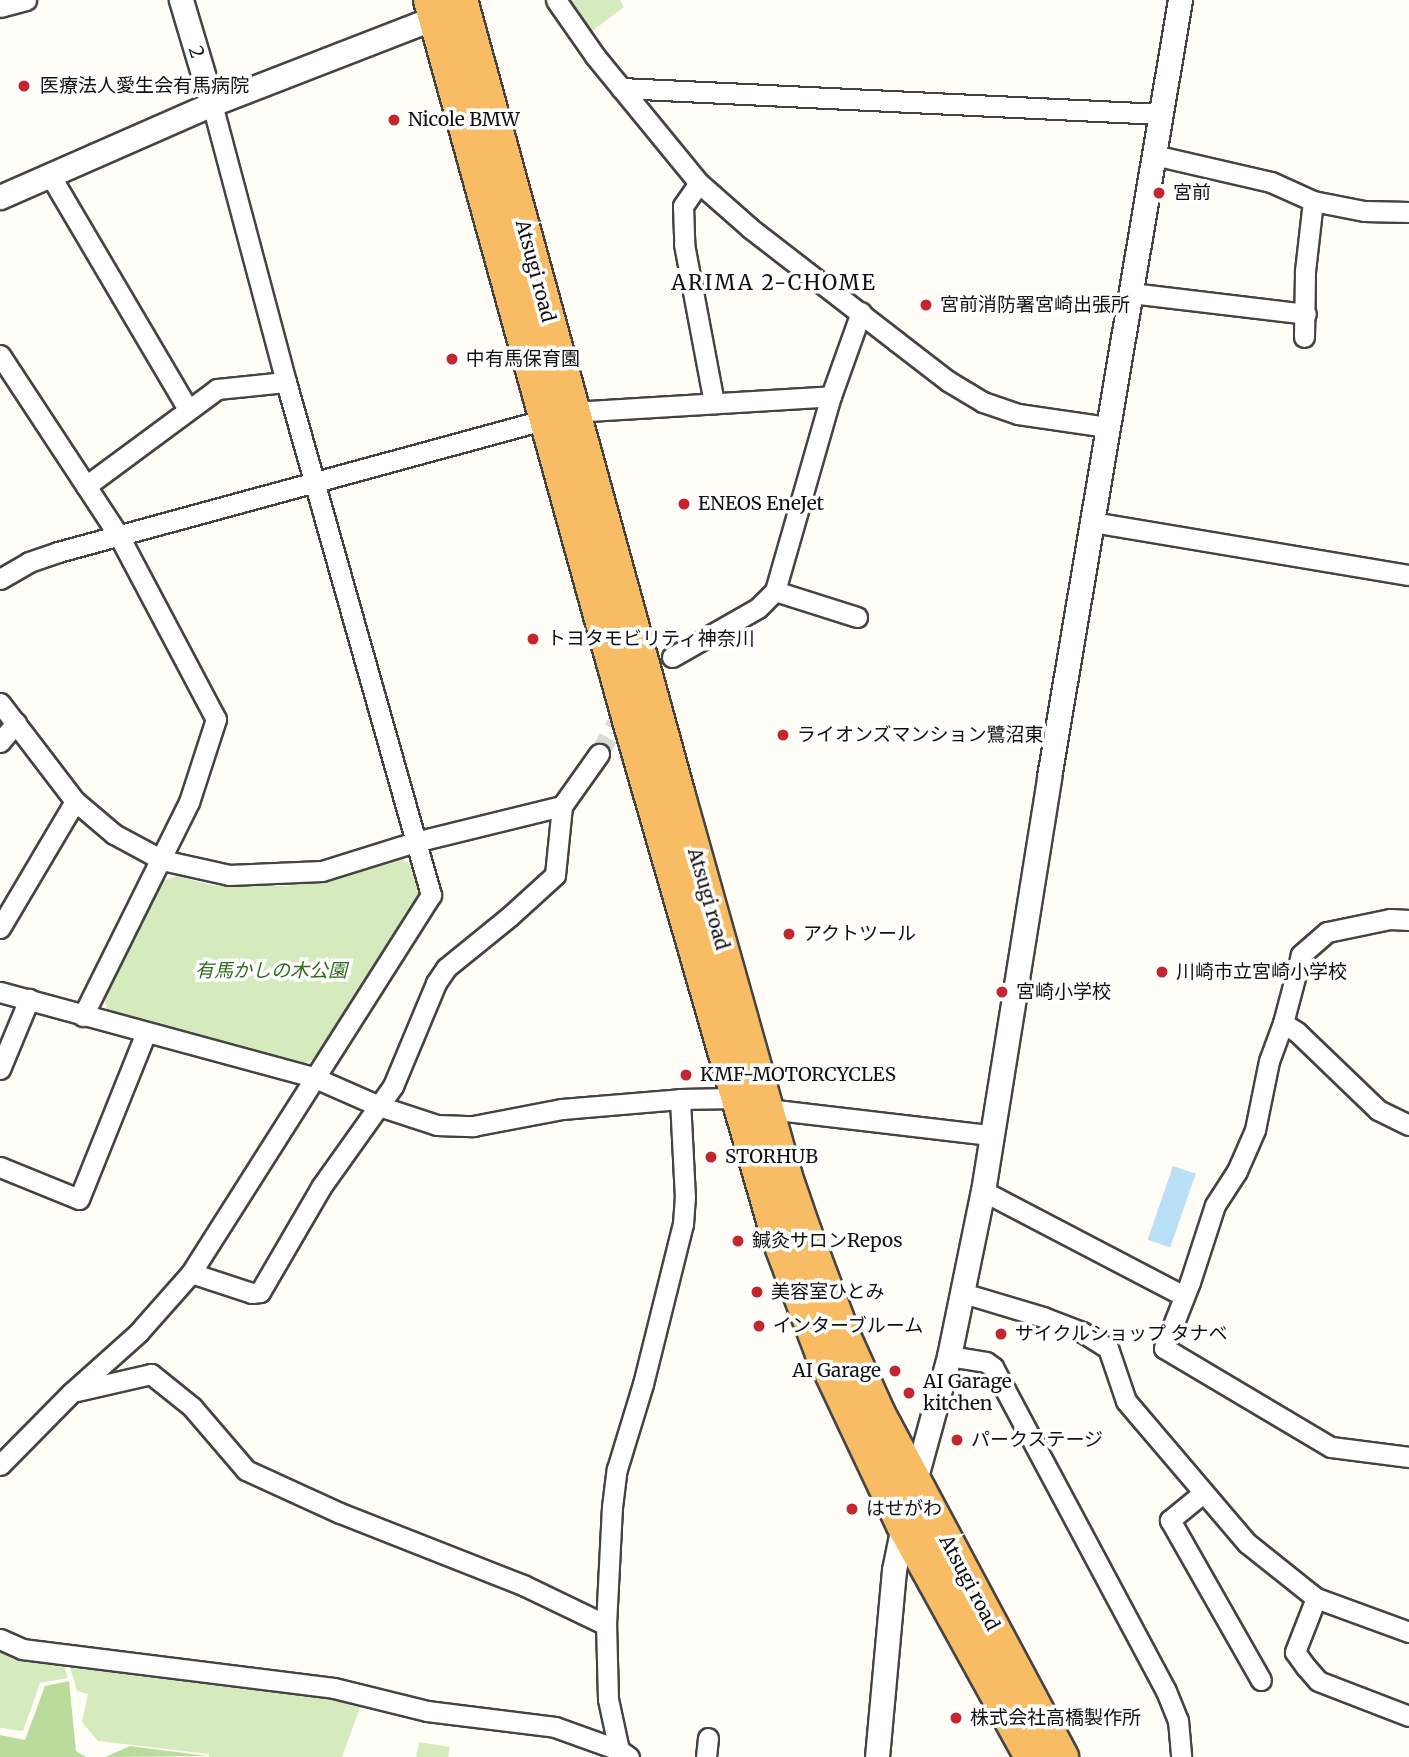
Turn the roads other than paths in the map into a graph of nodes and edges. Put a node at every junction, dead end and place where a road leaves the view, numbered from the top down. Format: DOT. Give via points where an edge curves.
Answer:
graph roads {
  1 [pos="26,0"];
  2 [pos="181,0"];
  3 [pos="556,0"];
  4 [pos="1180,0"];
  5 [pos="453,5"];
  6 [pos="0,7"];
  7 [pos="621,88"];
  8 [pos="212,104"];
  9 [pos="1161,114"];
  10 [pos="1154,155"];
  11 [pos="50,175"];
  12 [pos="699,183"];
  13 [pos="0,197"];
  14 [pos="1313,201"];
  15 [pos="1409,212"];
  16 [pos="1131,293"];
  17 [pos="861,312"];
  18 [pos="1306,314"];
  19 [pos="1304,337"];
  20 [pos="0,355"];
  21 [pos="286,382"];
  22 [pos="831,396"];
  23 [pos="714,403"];
  24 [pos="188,409"];
  25 [pos="560,416"];
  26 [pos="1107,427"];
  27 [pos="315,480"];
  28 [pos="86,486"];
  29 [pos="1092,522"];
  30 [pos="119,536"];
  31 [pos="1409,575"];
  32 [pos="0,579"];
  33 [pos="775,591"];
  34 [pos="857,617"];
  35 [pos="672,657"];
  36 [pos="0,703"];
  37 [pos="16,723"];
  38 [pos="0,742"];
  39 [pos="599,754"];
  40 [pos="75,801"];
  41 [pos="562,806"];
  42 [pos="415,842"];
  43 [pos="162,860"];
  44 [pos="1409,920"];
  45 [pos="0,928"];
  46 [pos="0,992"];
  47 [pos="29,999"];
  48 [pos="83,1016"];
  49 [pos="1283,1023"];
  50 [pos="146,1032"];
  51 [pos="0,1069"];
  52 [pos="313,1077"];
  53 [pos="736,1098"];
  54 [pos="680,1099"];
  55 [pos="379,1106"];
  56 [pos="768,1109"];
  57 [pos="1409,1125"];
  58 [pos="991,1135"];
  59 [pos="0,1167"];
  60 [pos="983,1191"];
  61 [pos="191,1273"];
  62 [pos="963,1293"];
  63 [pos="1184,1296"];
  64 [pos="949,1356"];
  65 [pos="71,1393"];
  66 [pos="1409,1457"];
  67 [pos="0,1465"];
  68 [pos="915,1482"];
  69 [pos="1203,1493"];
  70 [pos="903,1525"];
  71 [pos="1316,1598"];
  72 [pos="606,1625"];
  73 [pos="1409,1632"];
  74 [pos="0,1639"];
  75 [pos="1261,1680"];
  76 [pos="1409,1716"];
  77 [pos="624,1753"];
  78 [pos="877,1757"];
  79 [pos="1031,1757"];
  80 [pos="1062,1757"];
  81 [pos="1181,1757"];
  1 -- 6 [label="street"];
  2 -- 8 [label="street, 2"];
  3 -- 7 [label="street"];
  4 -- 9 [label="street"];
  5 -- 8 [label="street"];
  5 -- 25 [label="highway, Atsugi road"];
  7 -- 9 [label="street"];
  7 -- 12 [label="street"];
  8 -- 11 [label="street"];
  8 -- 21 [label="street"];
  9 -- 10 [label="street"];
  10 -- 14 [label="street" via="1271,182"];
  10 -- 16 [label="street"];
  11 -- 13 [label="street"];
  11 -- 24 [label="street"];
  12 -- 17 [label="street"];
  12 -- 23 [label="street" via="683,206 684,244"];
  14 -- 15 [label="street" via="1364,211"];
  14 -- 18 [label="street" via="1305,271"];
  16 -- 18 [label="street"];
  16 -- 26 [label="street"];
  17 -- 22 [label="street"];
  17 -- 26 [label="street" via="948,381 983,402 1018,414"];
  18 -- 19 [label="street"];
  20 -- 28 [label="street"];
  21 -- 24 [label="street" via="217,388"];
  21 -- 27 [label="street"];
  22 -- 23 [label="street"];
  22 -- 33 [label="street"];
  23 -- 25 [label="street"];
  24 -- 28 [label="street"];
  25 -- 27 [label="street"];
  25 -- 53 [label="highway, Atsugi road"];
  25 -- 56 [label="highway, Atsugi road"];
  26 -- 29 [label="street"];
  27 -- 30 [label="street"];
  27 -- 42 [label="street"];
  28 -- 30 [label="street"];
  29 -- 31 [label="street"];
  29 -- 58 [label="street"];
  30 -- 32 [label="street" via="29,562"];
  30 -- 43 [label="street" via="216,719 189,802"];
  33 -- 34 [label="street"];
  33 -- 35 [label="street" via="758,608"];
  36 -- 37 [label="street"];
  37 -- 38 [label="street"];
  37 -- 40 [label="street"];
  39 -- 41 [label="street"];
  40 -- 43 [label="street" via="114,834"];
  40 -- 45 [label="street"];
  41 -- 42 [label="street"];
  41 -- 55 [label="street" via="555,875 446,968 393,1086"];
  42 -- 43 [label="street" via="322,871 229,876"];
  42 -- 52 [label="street" via="430,895"];
  43 -- 48 [label="street"];
  44 -- 49 [label="street" via="1390,919 1327,932 1301,955"];
  46 -- 47 [label="street"];
  47 -- 48 [label="street"];
  47 -- 51 [label="street"];
  48 -- 50 [label="street"];
  49 -- 57 [label="street" via="1378,1110"];
  49 -- 63 [label="street" via="1269,1060 1255,1130 1215,1205"];
  50 -- 52 [label="street"];
  50 -- 59 [label="street" via="79,1199"];
  52 -- 55 [label="street"];
  52 -- 61 [label="street"];
  53 -- 54 [label="street"];
  53 -- 70 [label="highway, Atsugi road" via="778,1238 822,1354"];
  54 -- 55 [label="street" via="562,1109 456,1126 437,1125"];
  54 -- 72 [label="street" via="682,1224 617,1469"];
  55 -- 61 [label="street" via="321,1187 260,1292"];
  56 -- 58 [label="street"];
  56 -- 68 [label="highway, Atsugi road" via="805,1232 844,1336"];
  58 -- 60 [label="street"];
  60 -- 62 [label="street"];
  60 -- 63 [label="street"];
  61 -- 65 [label="street" via="138,1333"];
  62 -- 64 [label="street"];
  62 -- 69 [label="street" via="1043,1317 1108,1348 1126,1401"];
  63 -- 66 [label="street" via="1164,1348 1331,1447"];
  64 -- 68 [label="street"];
  64 -- 81 [label="street" via="993,1367 1167,1691 1178,1720"];
  65 -- 67 [label="street"];
  65 -- 72 [label="street" via="150,1374 192,1407 246,1470"];
  68 -- 70 [label="street"];
  68 -- 80 [label="highway, Atsugi road"];
  69 -- 71 [label="street" via="1247,1543"];
  69 -- 75 [label="street" via="1170,1520"];
  70 -- 78 [label="street" via="894,1570"];
  70 -- 79 [label="highway, Atsugi road"];
  71 -- 73 [label="street"];
  71 -- 76 [label="street" via="1295,1652 1306,1668 1318,1681"];
  72 -- 77 [label="street" via="608,1699"];
  74 -- 77 [label="street" via="22,1648 334,1688 427,1711 555,1727"];
}
